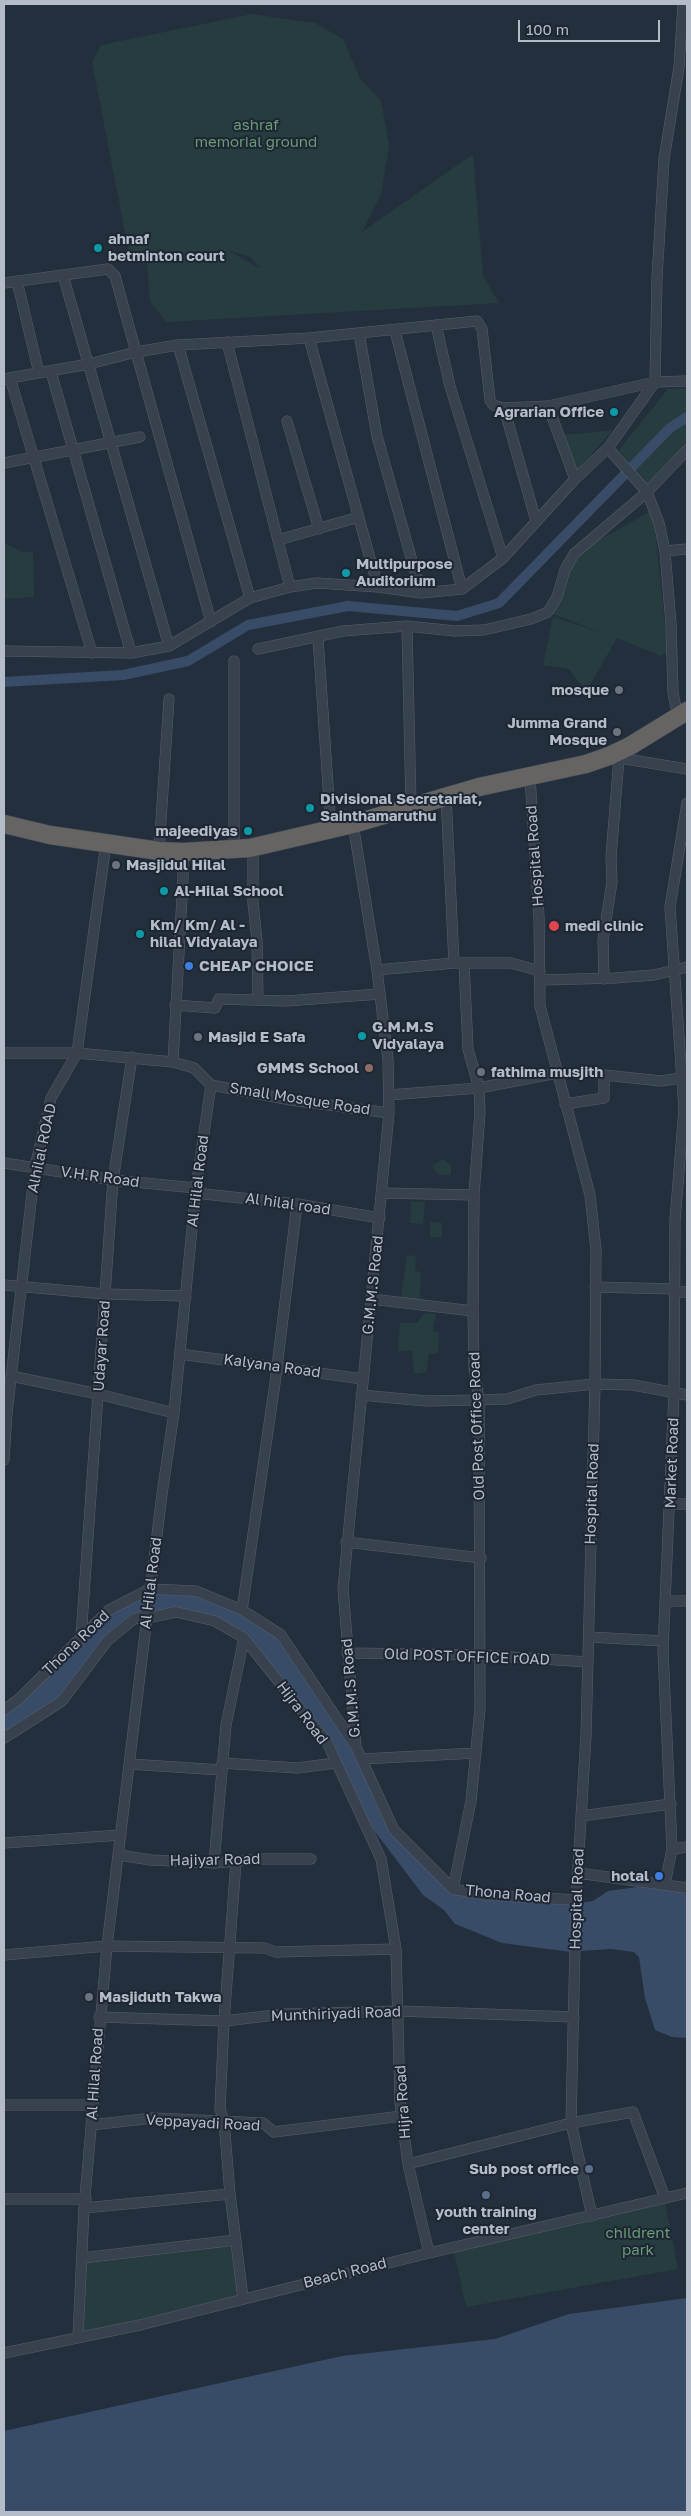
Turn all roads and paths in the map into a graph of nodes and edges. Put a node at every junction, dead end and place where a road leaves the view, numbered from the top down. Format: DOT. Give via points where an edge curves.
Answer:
graph roads {
  1 [pos="683,4"];
  2 [pos="63,275"];
  3 [pos="17,281"];
  4 [pos="4,283"];
  5 [pos="436,325"];
  6 [pos="395,330"];
  7 [pos="359,333"];
  8 [pos="309,338"];
  9 [pos="227,342"];
  10 [pos="178,345"];
  11 [pos="136,352"];
  12 [pos="89,364"];
  13 [pos="51,372"];
  14 [pos="39,373"];
  15 [pos="7,379"];
  16 [pos="687,381"];
  17 [pos="655,382"];
  18 [pos="548,406"];
  19 [pos="504,408"];
  20 [pos="287,422"];
  21 [pos="140,437"];
  22 [pos="112,444"];
  23 [pos="73,450"];
  24 [pos="687,450"];
  25 [pos="610,452"];
  26 [pos="34,457"];
  27 [pos="4,463"];
  28 [pos="575,479"];
  29 [pos="645,490"];
  30 [pos="360,517"];
  31 [pos="536,521"];
  32 [pos="319,529"];
  33 [pos="278,540"];
  34 [pos="687,550"];
  35 [pos="665,551"];
  36 [pos="503,558"];
  37 [pos="290,587"];
  38 [pos="378,587"];
  39 [pos="462,589"];
  40 [pos="421,594"];
  41 [pos="250,598"];
  42 [pos="211,622"];
  43 [pos="407,626"];
  44 [pos="318,638"];
  45 [pos="170,646"];
  46 [pos="258,649"];
  47 [pos="4,651"];
  48 [pos="92,653"];
  49 [pos="131,654"];
  50 [pos="234,661"];
  51 [pos="169,699"];
  52 [pos="683,714"];
  53 [pos="614,757"];
  54 [pos="687,769"];
  55 [pos="530,777"];
  56 [pos="446,795"];
  57 [pos="687,803"];
  58 [pos="411,806"];
  59 [pos="4,824"];
  60 [pos="353,824"];
  61 [pos="331,830"];
  62 [pos="106,843"];
  63 [pos="253,848"];
  64 [pos="234,850"];
  65 [pos="159,851"];
  66 [pos="183,852"];
  67 [pos="454,963"];
  68 [pos="464,963"];
  69 [pos="687,967"];
  70 [pos="377,970"];
  71 [pos="675,970"];
  72 [pos="540,976"];
  73 [pos="604,979"];
  74 [pos="380,994"];
  75 [pos="258,1000"];
  76 [pos="175,1004"];
  77 [pos="4,1053"];
  78 [pos="77,1053"];
  79 [pos="132,1057"];
  80 [pos="172,1062"];
  81 [pos="557,1073"];
  82 [pos="685,1077"];
  83 [pos="211,1085"];
  84 [pos="479,1088"];
  85 [pos="389,1095"];
  86 [pos="565,1104"];
  87 [pos="389,1113"];
  88 [pos="4,1163"];
  89 [pos="35,1167"];
  90 [pos="113,1180"];
  91 [pos="195,1191"];
  92 [pos="382,1192"];
  93 [pos="474,1195"];
  94 [pos="297,1204"];
  95 [pos="380,1218"];
  96 [pos="4,1285"];
  97 [pos="21,1287"];
  98 [pos="595,1287"];
  99 [pos="675,1290"];
  100 [pos="687,1292"];
  101 [pos="105,1294"];
  102 [pos="186,1296"];
  103 [pos="372,1299"];
  104 [pos="473,1311"];
  105 [pos="180,1354"];
  106 [pos="278,1366"];
  107 [pos="11,1376"];
  108 [pos="363,1379"];
  109 [pos="595,1384"];
  110 [pos="674,1392"];
  111 [pos="98,1394"];
  112 [pos="687,1395"];
  113 [pos="361,1396"];
  114 [pos="478,1400"];
  115 [pos="5,1413"];
  116 [pos="174,1413"];
  117 [pos="4,1460"];
  118 [pos="671,1504"];
  119 [pos="687,1504"];
  120 [pos="346,1542"];
  121 [pos="481,1558"];
  122 [pos="150,1589"];
  123 [pos="665,1601"];
  124 [pos="687,1601"];
  125 [pos="242,1610"];
  126 [pos="147,1617"];
  127 [pos="81,1637"];
  128 [pos="589,1637"];
  129 [pos="244,1638"];
  130 [pos="663,1641"];
  131 [pos="347,1653"];
  132 [pos="481,1655"];
  133 [pos="588,1662"];
  134 [pos="4,1710"];
  135 [pos="4,1738"];
  136 [pos="356,1747"];
  137 [pos="476,1753"];
  138 [pos="362,1760"];
  139 [pos="336,1763"];
  140 [pos="129,1764"];
  141 [pos="221,1767"];
  142 [pos="671,1804"];
  143 [pos="581,1816"];
  144 [pos="121,1834"];
  145 [pos="4,1844"];
  146 [pos="687,1847"];
  147 [pos="672,1849"];
  148 [pos="119,1855"];
  149 [pos="311,1859"];
  150 [pos="214,1862"];
  151 [pos="236,1862"];
  152 [pos="578,1873"];
  153 [pos="665,1884"];
  154 [pos="687,1888"];
  155 [pos="453,1889"];
  156 [pos="576,1900"];
  157 [pos="107,1946"];
  158 [pos="230,1947"];
  159 [pos="396,1949"];
  160 [pos="4,1955"];
  161 [pos="399,2011"];
  162 [pos="99,2017"];
  163 [pos="574,2017"];
  164 [pos="224,2021"];
  165 [pos="4,2105"];
  166 [pos="93,2105"];
  167 [pos="402,2116"];
  168 [pos="224,2121"];
  169 [pos="571,2123"];
  170 [pos="91,2125"];
  171 [pos="408,2164"];
  172 [pos="687,2193"];
  173 [pos="230,2194"];
  174 [pos="665,2198"];
  175 [pos="4,2199"];
  176 [pos="85,2204"];
  177 [pos="592,2216"];
  178 [pos="236,2240"];
  179 [pos="429,2253"];
  180 [pos="82,2258"];
  181 [pos="243,2298"];
  182 [pos="78,2337"];
  183 [pos="4,2353"];
  1 -- 17 [label="street" via="679,68 664,159"];
  2 -- 3 [label="street"];
  2 -- 11 [label="street" via="108,269 115,276"];
  2 -- 12 [label="street"];
  3 -- 4 [label="street"];
  3 -- 14 [label="street"];
  5 -- 6 [label="street"];
  5 -- 19 [label="street" via="474,320 481,324 490,400 493,405"];
  5 -- 36 [label="street" via="450,386"];
  6 -- 7 [label="street"];
  6 -- 39 [label="street"];
  7 -- 8 [label="street"];
  7 -- 40 [label="street" via="377,436"];
  8 -- 9 [label="street"];
  8 -- 30 [label="street"];
  9 -- 10 [label="street"];
  9 -- 33 [label="street"];
  10 -- 11 [label="street"];
  10 -- 41 [label="street"];
  11 -- 12 [label="street"];
  11 -- 42 [label="street"];
  12 -- 13 [label="street"];
  12 -- 22 [label="street"];
  13 -- 14 [label="street"];
  13 -- 23 [label="street"];
  14 -- 15 [label="street"];
  15 -- 26 [label="street"];
  16 -- 17 [label="street"];
  17 -- 18 [label="street"];
  17 -- 25 [label="street"];
  18 -- 19 [label="street"];
  18 -- 28 [label="street"];
  19 -- 31 [label="street"];
  20 -- 32 [label="street"];
  21 -- 22 [label="street"];
  22 -- 23 [label="street"];
  22 -- 45 [label="street"];
  23 -- 26 [label="street"];
  23 -- 49 [label="street"];
  24 -- 29 [label="street"];
  25 -- 28 [label="street"];
  25 -- 29 [label="street"];
  26 -- 27 [label="street"];
  26 -- 48 [label="street"];
  28 -- 31 [label="street"];
  29 -- 35 [label="street" via="659,523"];
  29 -- 43 [label="street" via="574,554 548,612 484,630 455,631"];
  30 -- 32 [label="street"];
  30 -- 38 [label="street"];
  31 -- 36 [label="street"];
  32 -- 33 [label="street"];
  33 -- 37 [label="street"];
  34 -- 35 [label="street"];
  35 -- 52 [label="street" via="673,693"];
  36 -- 39 [label="street"];
  37 -- 38 [label="street" via="317,583"];
  37 -- 41 [label="street"];
  38 -- 40 [label="street"];
  39 -- 40 [label="street"];
  41 -- 42 [label="street"];
  42 -- 45 [label="street"];
  43 -- 44 [label="street" via="343,631"];
  43 -- 58 [label="street"];
  44 -- 46 [label="street"];
  44 -- 61 [label="street"];
  45 -- 49 [label="street"];
  47 -- 48 [label="street"];
  48 -- 49 [label="street"];
  50 -- 64 [label="street"];
  51 -- 65 [label="street"];
  52 -- 53 [label="highway"];
  53 -- 54 [label="street"];
  53 -- 55 [label="highway"];
  53 -- 73 [label="street" via="612,882 602,940"];
  55 -- 56 [label="highway"];
  55 -- 72 [label="street, Hospital Road"];
  56 -- 58 [label="highway"];
  56 -- 67 [label="street"];
  57 -- 71 [label="street, Market Road" via="670,907"];
  58 -- 60 [label="highway"];
  59 -- 62 [label="highway"];
  60 -- 61 [label="highway"];
  60 -- 70 [label="street, G.M.M.S Road"];
  61 -- 63 [label="highway"];
  62 -- 65 [label="highway"];
  62 -- 78 [label="street, Alhilal ROAD"];
  63 -- 64 [label="highway"];
  63 -- 75 [label="street"];
  64 -- 66 [label="highway"];
  65 -- 66 [label="highway"];
  66 -- 76 [label="street"];
  67 -- 68 [label="street"];
  67 -- 70 [label="street"];
  68 -- 72 [label="street" via="511,963"];
  68 -- 84 [label="street, Old Post Office Road" via="468,1049"];
  69 -- 71 [label="street"];
  70 -- 74 [label="street, G.M.M.S Road"];
  71 -- 73 [label="street"];
  71 -- 82 [label="street, Market Road"];
  72 -- 73 [label="street"];
  72 -- 81 [label="street, Hospital Road" via="540,1006"];
  74 -- 75 [label="street"];
  74 -- 85 [label="street, G.M.M.S Road"];
  75 -- 76 [label="street" via="219,999 215,1008"];
  76 -- 80 [label="street"];
  77 -- 78 [label="street"];
  78 -- 79 [label="street"];
  78 -- 89 [label="street, Alhilal ROAD" via="52,1098"];
  79 -- 80 [label="street"];
  79 -- 90 [label="street, Udayar Road"];
  80 -- 83 [label="street" via="194,1068"];
  81 -- 84 [label="street"];
  81 -- 86 [label="street, Hospital Road"];
  82 -- 86 [label="street" via="661,1081 604,1074 604,1098"];
  82 -- 99 [label="street, Market Road" via="675,1220"];
  83 -- 87 [label="street, Small Mosque Road"];
  83 -- 91 [label="street, Al Hilal Road"];
  84 -- 85 [label="street"];
  84 -- 93 [label="street, Old Post Office Road"];
  85 -- 87 [label="street, G.M.M.S Road"];
  86 -- 98 [label="street, Hospital Road" via="590,1195 596,1250"];
  87 -- 92 [label="street, G.M.M.S Road"];
  88 -- 89 [label="street, V.H.R Road"];
  89 -- 90 [label="street, V.H.R Road"];
  89 -- 97 [label="street, Alhilal ROAD"];
  90 -- 91 [label="street, V.H.R Road"];
  90 -- 101 [label="street, Udayar Road"];
  91 -- 94 [label="street, Al hilal road"];
  91 -- 102 [label="street, Al Hilal Road"];
  92 -- 93 [label="street"];
  92 -- 95 [label="street, G.M.M.S Road"];
  93 -- 104 [label="street, Old Post Office Road"];
  94 -- 95 [label="street, Al hilal road"];
  94 -- 106 [label="street"];
  95 -- 103 [label="street, G.M.M.S Road"];
  96 -- 97 [label="street"];
  97 -- 101 [label="street"];
  97 -- 107 [label="street, Alhilal ROAD"];
  98 -- 99 [label="street"];
  98 -- 109 [label="street, Hospital Road"];
  99 -- 100 [label="street"];
  99 -- 110 [label="street, Market Road"];
  101 -- 102 [label="street"];
  101 -- 111 [label="street, Udayar Road"];
  102 -- 105 [label="street, Al Hilal Road"];
  103 -- 104 [label="street"];
  103 -- 108 [label="street, G.M.M.S Road"];
  104 -- 114 [label="street, Old Post Office Road"];
  105 -- 106 [label="street, Kalyana Road"];
  105 -- 116 [label="street, Al Hilal Road"];
  106 -- 108 [label="street, Kalyana Road"];
  106 -- 125 [label="street"];
  107 -- 111 [label="street"];
  107 -- 115 [label="street, Alhilal ROAD"];
  108 -- 113 [label="street, G.M.M.S Road"];
  109 -- 110 [label="street" via="632,1385"];
  109 -- 114 [label="street" via="536,1390 507,1399"];
  109 -- 128 [label="street, Hospital Road"];
  110 -- 112 [label="street"];
  110 -- 118 [label="street, Market Road"];
  111 -- 116 [label="street"];
  111 -- 127 [label="street, Udayar Road"];
  113 -- 114 [label="street" via="426,1401"];
  113 -- 120 [label="street, G.M.M.S Road"];
  114 -- 121 [label="street, Old Post Office Road"];
  115 -- 117 [label="street, Alhilal ROAD"];
  116 -- 122 [label="street, Al Hilal Road"];
  118 -- 119 [label="street"];
  118 -- 123 [label="street, Market Road"];
  120 -- 121 [label="street"];
  120 -- 131 [label="street, G.M.M.S Road" via="343,1589"];
  121 -- 132 [label="street, Old Post Office Road"];
  122 -- 125 [label="street, Thona Road" via="196,1591"];
  122 -- 126 [label="street, Al Hilal Road"];
  122 -- 127 [label="street, Thona Road" via="109,1610"];
  123 -- 124 [label="street"];
  123 -- 130 [label="street, Market Road"];
  125 -- 136 [label="street, Thona Road" via="281,1634"];
  126 -- 129 [label="street, Hijra Road" via="176,1612 216,1621"];
  126 -- 135 [label="street, Hijra Road" via="134,1619 108,1640 62,1701"];
  126 -- 140 [label="street, Al Hilal Road"];
  127 -- 134 [label="street, Thona Road"];
  128 -- 130 [label="street"];
  128 -- 133 [label="street, Hospital Road"];
  129 -- 139 [label="street, Hijra Road" via="327,1742"];
  129 -- 141 [label="street"];
  130 -- 142 [label="street, Market Road"];
  131 -- 132 [label="street, Old POST OFFICE rOAD"];
  131 -- 136 [label="street, G.M.M.S Road"];
  132 -- 133 [label="street, Old POST OFFICE rOAD"];
  132 -- 137 [label="street, Old Post Office Road"];
  133 -- 143 [label="street, Hospital Road"];
  136 -- 138 [label="street, Thona Road"];
  137 -- 138 [label="street"];
  137 -- 155 [label="street, Old Post Office Road" via="471,1801"];
  138 -- 155 [label="street, Thona Road" via="394,1830"];
  139 -- 141 [label="street" via="297,1768"];
  139 -- 159 [label="street, Hijra Road" via="381,1859"];
  140 -- 141 [label="street"];
  140 -- 144 [label="street, Al Hilal Road"];
  141 -- 150 [label="street"];
  142 -- 143 [label="street"];
  142 -- 147 [label="street, Market Road"];
  143 -- 152 [label="street, Hospital Road"];
  144 -- 145 [label="street"];
  144 -- 148 [label="street, Al Hilal Road"];
  146 -- 147 [label="street"];
  147 -- 153 [label="street, Market Road"];
  148 -- 150 [label="street, Hajiyar Road" via="151,1860"];
  148 -- 157 [label="street, Al Hilal Road"];
  149 -- 151 [label="street, Hajiyar Road"];
  150 -- 151 [label="street, Hajiyar Road"];
  151 -- 158 [label="street"];
  152 -- 153 [label="street"];
  152 -- 156 [label="street, Hospital Road"];
  153 -- 154 [label="street"];
  155 -- 156 [label="street, Thona Road" via="486,1896"];
  156 -- 163 [label="street, Hospital Road"];
  157 -- 158 [label="street"];
  157 -- 160 [label="street"];
  157 -- 162 [label="street, Al Hilal Road"];
  158 -- 159 [label="street" via="265,1948 276,1952"];
  158 -- 164 [label="street"];
  159 -- 161 [label="street, Hijra Road"];
  161 -- 163 [label="street, Munthiriyadi Road"];
  161 -- 164 [label="street, Munthiriyadi Road" via="284,2014"];
  161 -- 167 [label="street, Hijra Road"];
  162 -- 164 [label="street, Munthiriyadi Road"];
  162 -- 166 [label="street, Al Hilal Road"];
  163 -- 169 [label="street, Hospital Road"];
  164 -- 168 [label="street" via="220,2108"];
  165 -- 166 [label="street"];
  166 -- 170 [label="street, Al Hilal Road"];
  167 -- 168 [label="street, Veppayadi Road" via="274,2132 263,2123"];
  167 -- 171 [label="street, Hijra Road"];
  168 -- 170 [label="street, Veppayadi Road" via="153,2118"];
  168 -- 173 [label="street"];
  169 -- 171 [label="street"];
  169 -- 174 [label="street" via="633,2112"];
  169 -- 177 [label="street, Hospital Road"];
  170 -- 176 [label="street, Al Hilal Road"];
  171 -- 179 [label="street, Hijra Road"];
  172 -- 174 [label="street, Beach Road"];
  173 -- 176 [label="street"];
  173 -- 178 [label="street"];
  174 -- 177 [label="street, Beach Road"];
  175 -- 176 [label="street"];
  176 -- 180 [label="street, Al Hilal Road"];
  177 -- 179 [label="street, Beach Road"];
  178 -- 180 [label="street"];
  178 -- 181 [label="street"];
  179 -- 181 [label="street, Beach Road"];
  180 -- 182 [label="street, Al Hilal Road"];
  181 -- 182 [label="street, Beach Road" via="140,2325"];
  182 -- 183 [label="street, Beach Road"];
}
